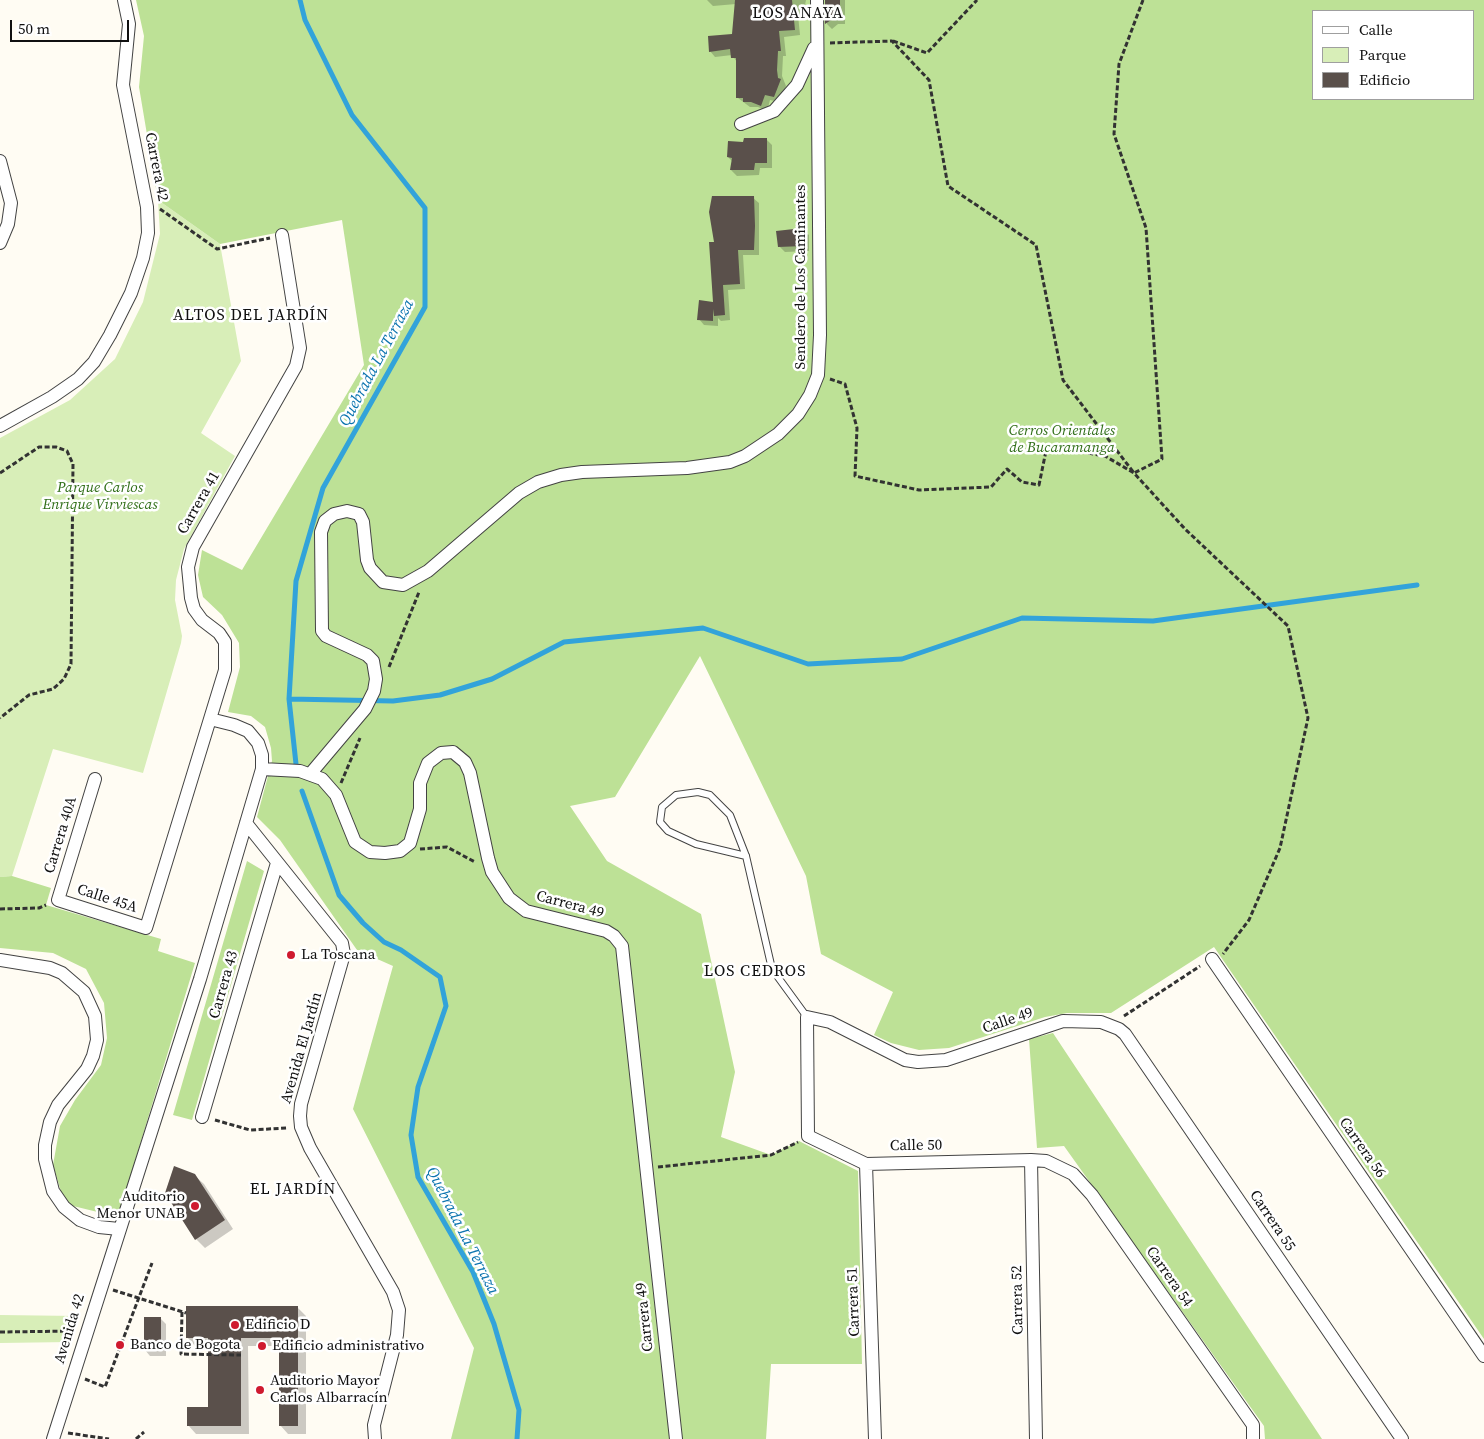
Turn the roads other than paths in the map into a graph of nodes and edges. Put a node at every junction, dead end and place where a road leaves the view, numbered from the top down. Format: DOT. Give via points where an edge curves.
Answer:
graph roads {
  1 [pos="124,0"];
  2 [pos="817,0"];
  3 [pos="816,43"];
  4 [pos="741,124"];
  5 [pos="0,161"];
  6 [pos="282,235"];
  7 [pos="1,241"];
  8 [pos="0,426"];
  9 [pos="210,718"];
  10 [pos="262,769"];
  11 [pos="311,773"];
  12 [pos="95,779"];
  13 [pos="246,823"];
  14 [pos="746,856"];
  15 [pos="277,863"];
  16 [pos="58,900"];
  17 [pos="146,928"];
  18 [pos="1212,959"];
  19 [pos="0,960"];
  20 [pos="807,1017"];
  21 [pos="1112,1025"];
  22 [pos="202,1117"];
  23 [pos="1031,1160"];
  24 [pos="866,1164"];
  25 [pos="118,1229"];
  26 [pos="1484,1356"];
  27 [pos="54,1435"];
  28 [pos="375,1439"];
  29 [pos="676,1439"];
  30 [pos="874,1439"];
  31 [pos="1036,1439"];
  32 [pos="1253,1439"];
  33 [pos="1402,1439"];
  1 -- 8 [label="street, Carrera 42" via="128,24 123,85 146,199 148,232 143,258 131,293 94,362 78,379 52,397"];
  2 -- 3 [label="street, Sendero de Los Caminantes"];
  3 -- 4 [label="street" via="797,86 780,105 760,118"];
  3 -- 11 [label="street, Sendero de Los Caminantes" via="820,335 818,374 798,414 778,434 744,456 713,466 582,472 538,482 519,493 428,571 403,586 383,582 375,575 367,560 363,522 359,514 347,511 334,514 325,521 320,532 322,632 367,655 373,662 376,679 365,709"];
  5 -- 7 [label="street" via="11,203"];
  6 -- 9 [label="street, Carrera 41" via="300,348 296,366 193,546 188,566 194,609 219,633 226,648 226,670"];
  9 -- 10 [label="street" via="248,731 258,743"];
  9 -- 17 [label="street, Carrera 41"];
  10 -- 11 [label="street"];
  10 -- 13 [label="street"];
  11 -- 29 [label="street, Carrera 49" via="327,782 336,795 351,838 359,847 378,853 400,851 410,843 416,828 423,772 435,755 453,752 464,762 470,774 492,872 502,889 518,906 537,914 606,931 622,946"];
  12 -- 16 [label="street, Carrera 40A"];
  13 -- 15 [label="street, Avenida El Jardín"];
  13 -- 25 [label="street" via="200,979"];
  14 -- 14 [label="lane" via="730,815 710,795 698,792 676,795 662,807 660,822 668,831 696,844"];
  14 -- 20 [label="lane" via="772,969"];
  15 -- 22 [label="street, Carrera 43"];
  15 -- 28 [label="street, Avenida El Jardín" via="342,943 344,954 301,1104 301,1127 393,1292 399,1310 397,1335 374,1426"];
  16 -- 17 [label="street, Calle 45A"];
  18 -- 26 [label="street, Carrera 56"];
  19 -- 25 [label="street" via="50,968 74,982 84,992 95,1016 97,1040 93,1056 58,1105 50,1122 45,1159 53,1191 64,1207 92,1225"];
  20 -- 21 [label="street, Calle 49" via="830,1022 905,1060 932,1062 1063,1022 1085,1020"];
  20 -- 24 [label="street, Calle 50" via="808,1136"];
  21 -- 33 [label="street, Carrera 55" via="1126,1034"];
  23 -- 24 [label="street, Calle 50"];
  23 -- 31 [label="street, Carrera 52"];
  23 -- 32 [label="street, Carrera 54" via="1061,1167 1084,1184 1253,1426"];
  24 -- 30 [label="street, Carrera 51"];
  25 -- 27 [label="street, Avenida 42"];
}
